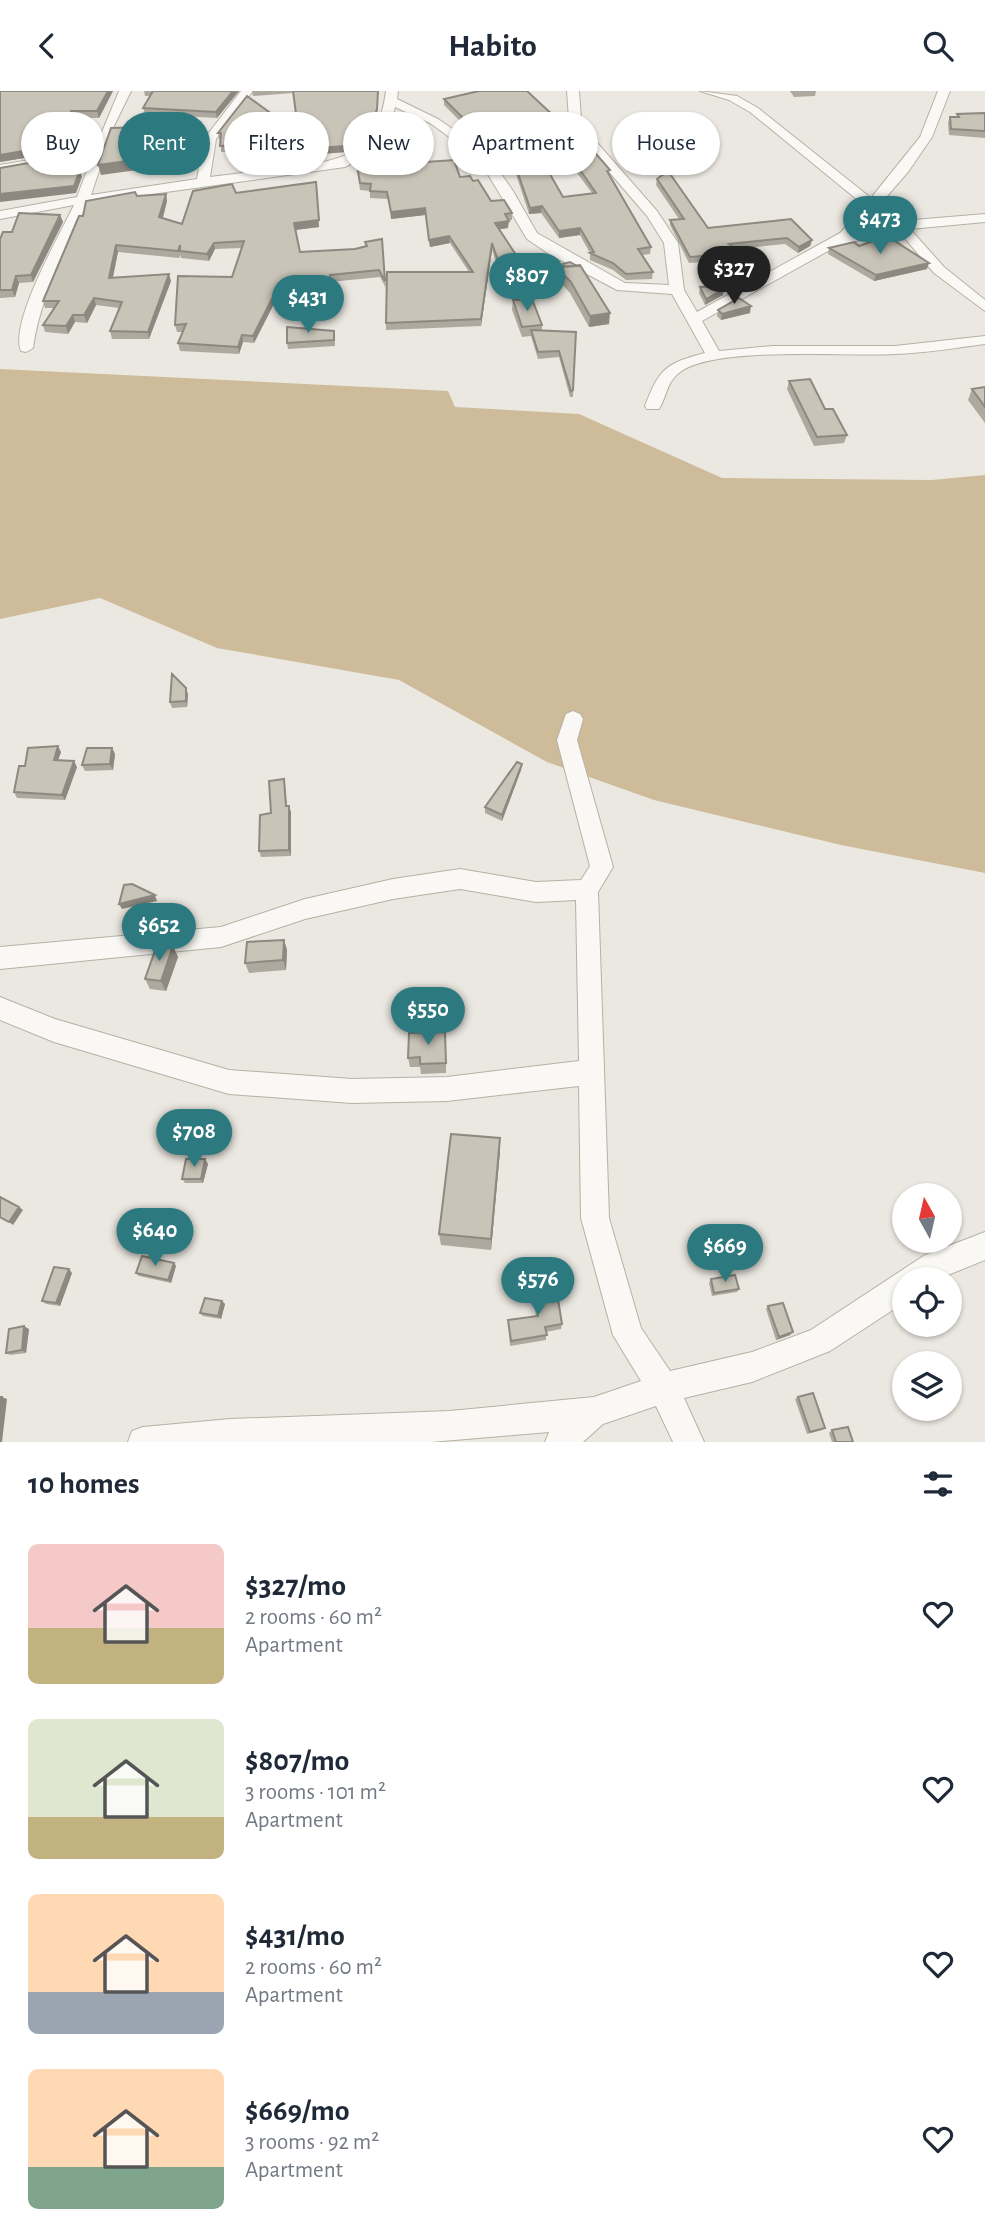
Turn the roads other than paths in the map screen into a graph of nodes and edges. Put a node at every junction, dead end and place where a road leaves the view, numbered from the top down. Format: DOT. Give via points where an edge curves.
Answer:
graph roads {
  1 [pos="125,91"];
  2 [pos="247,91"];
  3 [pos="573,91"];
  4 [pos="706,91"];
  5 [pos="944,91"];
  6 [pos="391,96"];
  7 [pos="104,134"];
  8 [pos="21,165"];
  9 [pos="0,169"];
  10 [pos="90,175"];
  11 [pos="203,180"];
  12 [pos="81,201"];
  13 [pos="872,205"];
  14 [pos="0,215"];
  15 [pos="985,218"];
  16 [pos="901,225"];
  17 [pos="831,246"];
  18 [pos="677,290"];
  19 [pos="985,307"];
  20 [pos="693,320"];
  21 [pos="985,340"];
  22 [pos="26,348"];
  23 [pos="714,356"];
  24 [pos="653,406"];
  25 [pos="573,719"];
  26 [pos="587,890"];
  27 [pos="0,958"];
  28 [pos="0,1008"];
  29 [pos="592,1072"];
  30 [pos="985,1247"];
  31 [pos="932,1267"];
  32 [pos="892,1294"];
  33 [pos="663,1388"];
  34 [pos="594,1412"];
  35 [pos="144,1442"];
  36 [pos="560,1442"];
  37 [pos="690,1442"];
  1 -- 7 [label="lane"];
  2 -- 11 [label="lane" via="211,139"];
  3 -- 18 [label="lane" via="575,119 587,139 671,243"];
  4 -- 13 [label="lane" via="754,110"];
  5 -- 13 [label="lane" via="926,137"];
  6 -- 11 [label="lane" via="382,130 365,154 341,165"];
  6 -- 18 [label="lane" via="482,155 532,236 554,251 622,288"];
  8 -- 9 [label="lane"];
  10 -- 12 [label="lane"];
  11 -- 12 [label="lane"];
  12 -- 14 [label="lane"];
  12 -- 22 [label="lane" via="48,270"];
  13 -- 17 [label="lane"];
  15 -- 16 [label="lane"];
  16 -- 17 [label="lane"];
  16 -- 19 [label="lane" via="930,261"];
  17 -- 20 [label="lane"];
  18 -- 20 [label="lane"];
  20 -- 23 [label="lane"];
  21 -- 23 [label="lane" via="899,349"];
  23 -- 24 [label="lane" via="690,361 665,376"];
  25 -- 26 [label="lane" via="567,740 602,867"];
  26 -- 27 [label="lane" via="536,892 460,879 305,909 221,937"];
  26 -- 29 [label="lane"];
  28 -- 29 [label="lane" via="54,1030 229,1083 352,1091 447,1089"];
  29 -- 33 [label="lane" via="595,1218 628,1335"];
  30 -- 31 [label="lane"];
  32 -- 33 [label="lane" via="820,1341 752,1367"];
  33 -- 34 [label="lane"];
  33 -- 37 [label="lane"];
  34 -- 35 [label="lane" via="450,1426"];
  34 -- 36 [label="lane"];
}
